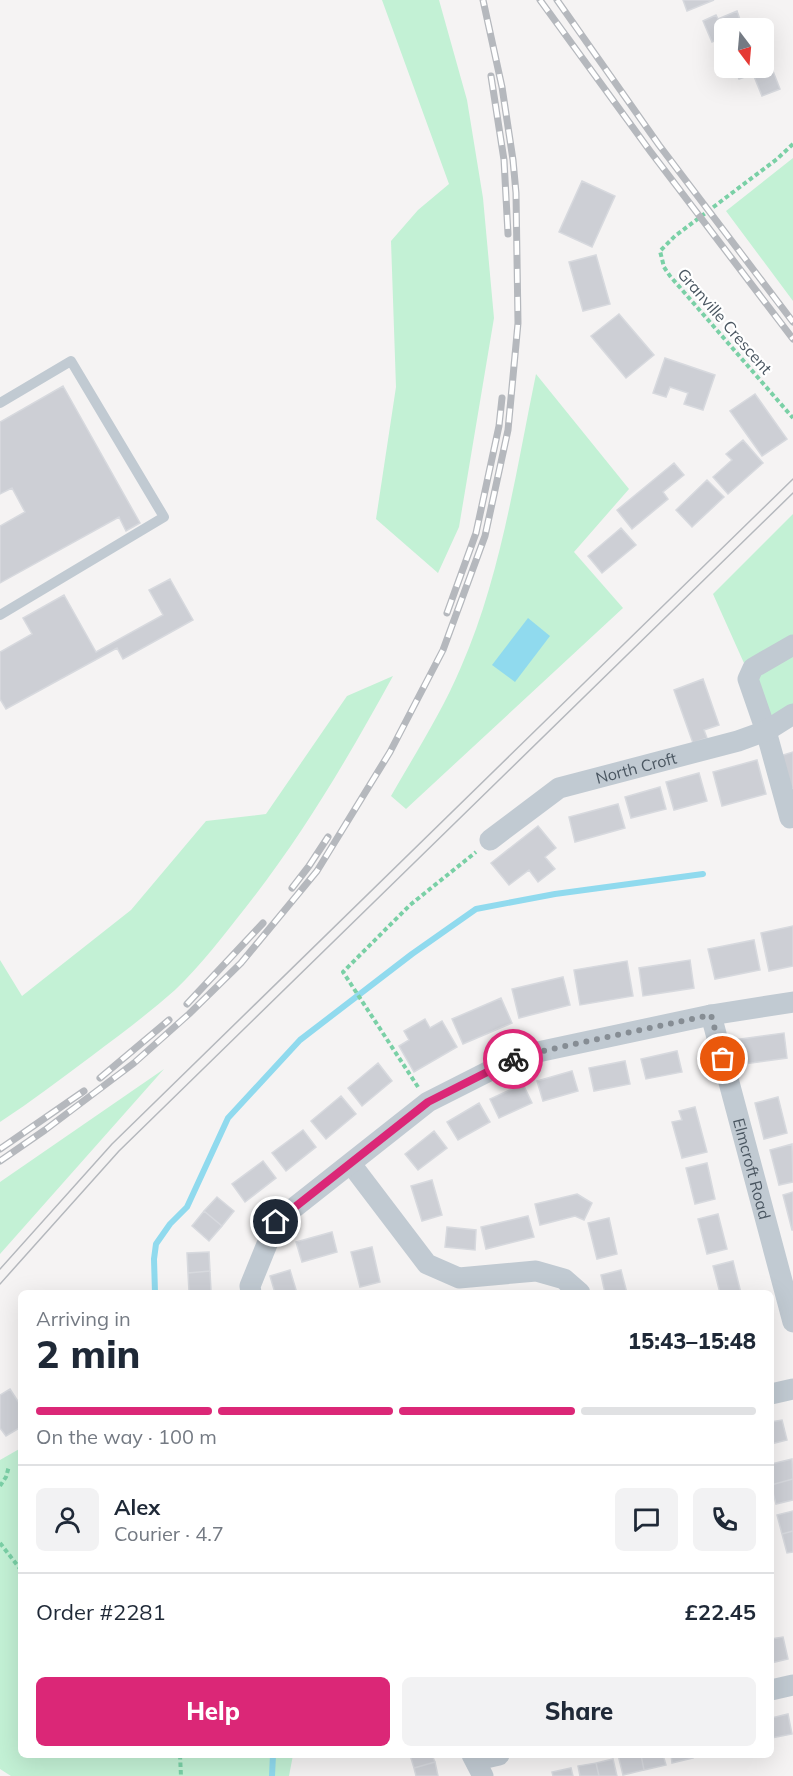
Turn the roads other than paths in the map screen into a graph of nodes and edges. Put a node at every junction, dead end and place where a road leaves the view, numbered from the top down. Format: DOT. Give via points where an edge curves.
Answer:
graph roads {
  1 [pos="0,403"];
  2 [pos="0,615"];
  3 [pos="793,645"];
  4 [pos="793,714"];
  5 [pos="766,731"];
  6 [pos="790,818"];
  7 [pos="490,840"];
  8 [pos="793,1002"];
  9 [pos="711,1015"];
  10 [pos="351,1164"];
  11 [pos="251,1290"];
  12 [pos="577,1290"];
  13 [pos="793,1322"];
  14 [pos="793,1389"];
  15 [pos="774,1393"];
  16 [pos="793,1685"];
  17 [pos="774,1689"];
  18 [pos="492,1758"];
  19 [pos="477,1764"];
  1 -- 2 [label="lane" via="71,361 164,517"];
  3 -- 5 [label="street" via="749,673 749,685"];
  4 -- 5 [label="street, North Croft"];
  5 -- 6 [label="street"];
  5 -- 7 [label="street, North Croft" via="559,788"];
  8 -- 9 [label="street"];
  9 -- 10 [label="street" via="519,1056 428,1102"];
  9 -- 13 [label="street, Elmcroft Road"];
  10 -- 11 [label="street" via="276,1222"];
  10 -- 12 [label="street" via="427,1264 459,1278 536,1271 564,1279"];
  14 -- 15 [label="street"];
  16 -- 17 [label="street"];
  18 -- 19 [label="street"];
}
